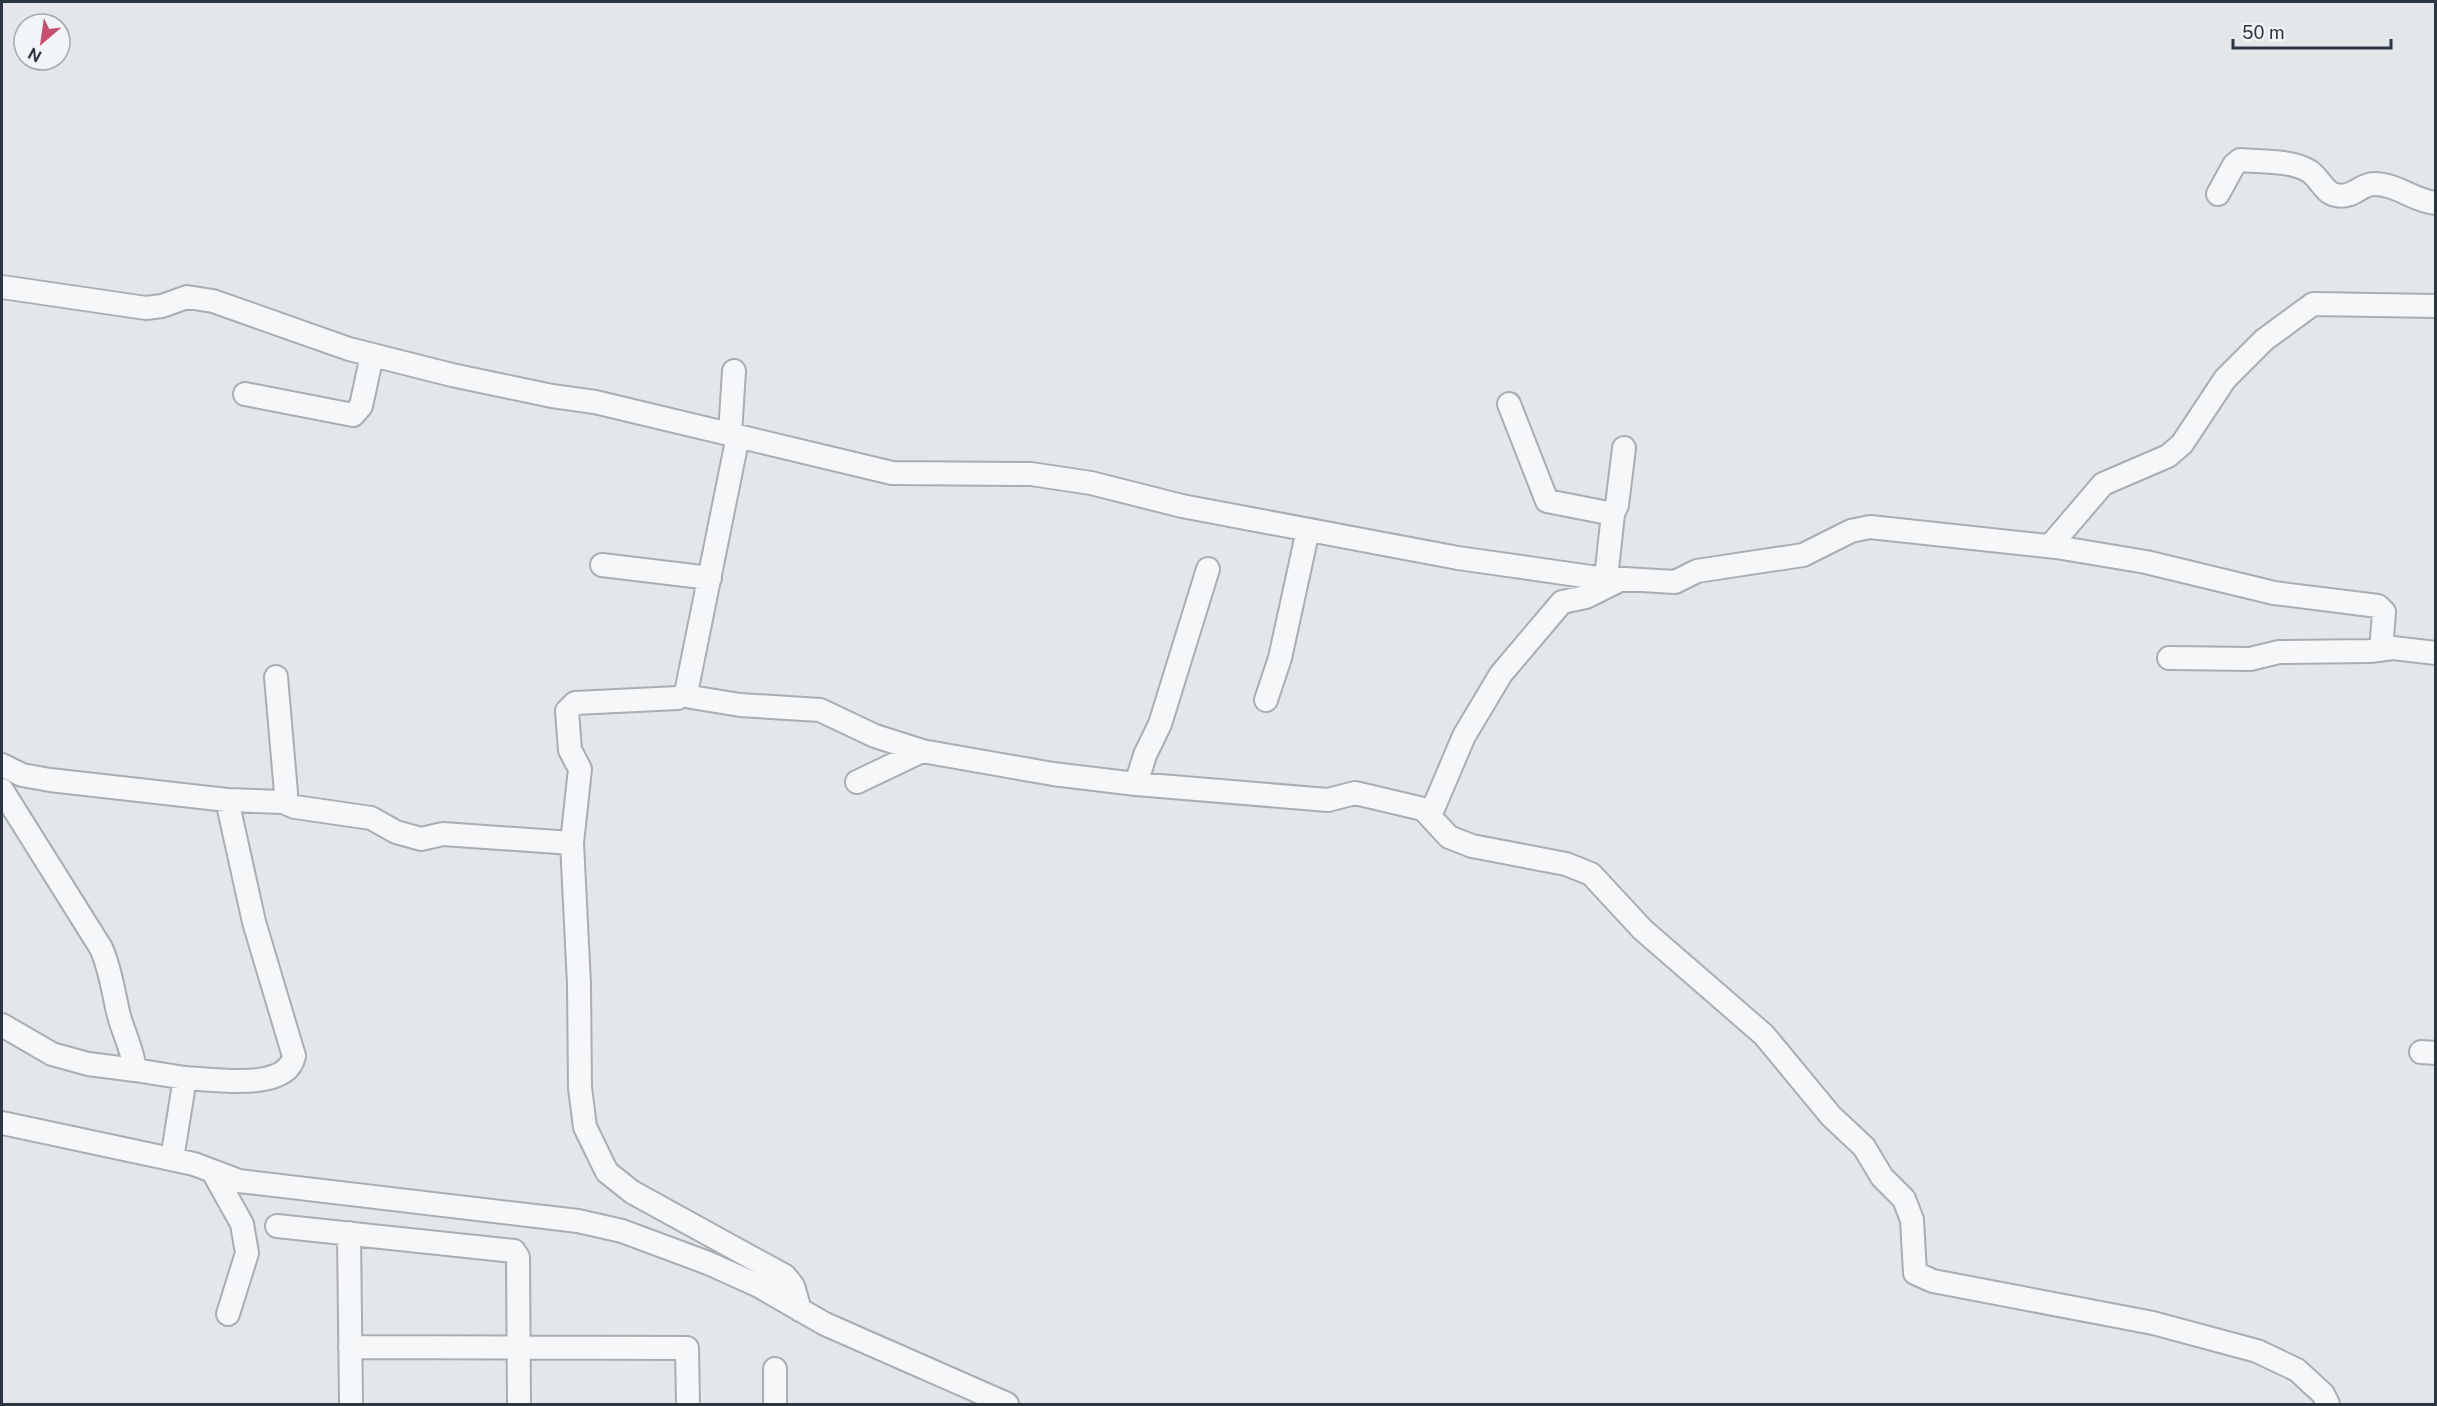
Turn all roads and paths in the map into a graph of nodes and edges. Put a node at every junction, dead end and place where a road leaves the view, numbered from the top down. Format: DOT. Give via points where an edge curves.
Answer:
graph roads {
  1 [pos="2218,194"];
  2 [pos="2436,203"];
  3 [pos="2,287"];
  4 [pos="2436,306"];
  5 [pos="372,355"];
  6 [pos="734,371"];
  7 [pos="245,394"];
  8 [pos="1509,404"];
  9 [pos="734,435"];
  10 [pos="1624,448"];
  11 [pos="1613,514"];
  12 [pos="1308,530"];
  13 [pos="2050,546"];
  14 [pos="602,565"];
  15 [pos="1208,569"];
  16 [pos="710,578"];
  17 [pos="1614,578"];
  18 [pos="2381,650"];
  19 [pos="2436,653"];
  20 [pos="2169,658"];
  21 [pos="276,677"];
  22 [pos="686,693"];
  23 [pos="1266,700"];
  24 [pos="922,751"];
  25 [pos="2,765"];
  26 [pos="857,782"];
  27 [pos="1136,784"];
  28 [pos="2,790"];
  29 [pos="227,800"];
  30 [pos="283,802"];
  31 [pos="1430,816"];
  32 [pos="572,843"];
  33 [pos="2,1025"];
  34 [pos="135,1070"];
  35 [pos="185,1078"];
  36 [pos="2,1123"];
  37 [pos="172,1159"];
  38 [pos="213,1172"];
  39 [pos="277,1226"];
  40 [pos="349,1233"];
  41 [pos="800,1310"];
  42 [pos="228,1314"];
  43 [pos="350,1347"];
  44 [pos="519,1347"];
  45 [pos="775,1369"];
  46 [pos="351,1404"];
  47 [pos="519,1404"];
  48 [pos="688,1404"];
  49 [pos="775,1404"];
  50 [pos="1007,1404"];
  51 [pos="2328,1404"];
  1 -- 2 [label="street" via="2240,160 2298,165 2335,195 2355,194 2371,184 2379,184"];
  3 -- 5 [label="street" via="146,308 187,297 213,302"];
  4 -- 13 [label="street" via="2313,304 2298,313 2225,379 2182,444 2168,456 2103,484"];
  5 -- 7 [label="street" via="361,406 353,415"];
  5 -- 9 [label="street"];
  6 -- 9 [label="street"];
  8 -- 11 [label="street" via="1547,501"];
  9 -- 12 [label="street" via="892,473 1031,474 1091,483 1182,506"];
  9 -- 16 [label="street"];
  10 -- 11 [label="street"];
  11 -- 17 [label="street"];
  12 -- 17 [label="street" via="1458,558"];
  12 -- 23 [label="street" via="1280,658"];
  13 -- 17 [label="street" via="1870,527 1851,531 1803,555 1696,571 1675,582"];
  13 -- 18 [label="street" via="2146,562 2274,593 2378,606 2384,612"];
  14 -- 16 [label="street"];
  15 -- 27 [label="street" via="1160,724"];
  16 -- 22 [label="street"];
  17 -- 31 [label="street" via="1586,597 1562,602 1501,674 1464,735"];
  18 -- 19 [label="street"];
  18 -- 20 [label="street" via="2278,652 2250,659"];
  21 -- 30 [label="street" via="286,793"];
  22 -- 24 [label="street" via="740,705 820,710 875,736"];
  22 -- 32 [label="street" via="678,698 575,704 567,711 570,750 580,769"];
  24 -- 26 [label="street"];
  24 -- 27 [label="street"];
  25 -- 29 [label="street" via="50,780"];
  27 -- 31 [label="street" via="1328,800 1355,793 1423,808"];
  28 -- 34 [label="street" via="111,969"];
  29 -- 30 [label="street"];
  29 -- 35 [label="street" via="254,922 294,1056 292,1068 282,1075 258,1080"];
  30 -- 32 [label="street" via="371,818 396,832 421,839 443,834"];
  31 -- 51 [label="street" via="1449,837 1472,846 1566,864 1591,874 1642,930 1764,1035 1832,1116 1864,1147 1882,1177 1904,1199 1912,1220 1916,1273 1933,1281 2154,1323 2257,1351 2296,1370 2324,1394"];
  32 -- 41 [label="street" via="580,1088 589,1136 607,1172 632,1192 785,1276 793,1286"];
  33 -- 34 [label="street" via="52,1054 88,1064"];
  34 -- 35 [label="street"];
  35 -- 37 [label="street"];
  36 -- 37 [label="street"];
  37 -- 38 [label="street"];
  38 -- 41 [label="street" via="239,1181 579,1221 622,1231 708,1263"];
  38 -- 42 [label="street" via="242,1224 247,1253"];
  39 -- 40 [label="street"];
  40 -- 43 [label="street"];
  40 -- 44 [label="street" via="514,1251 518,1257"];
  41 -- 50 [label="street"];
  43 -- 44 [label="street"];
  43 -- 46 [label="street"];
  44 -- 47 [label="street"];
  44 -- 48 [label="street" via="687,1348"];
  45 -- 49 [label="street"];
}
